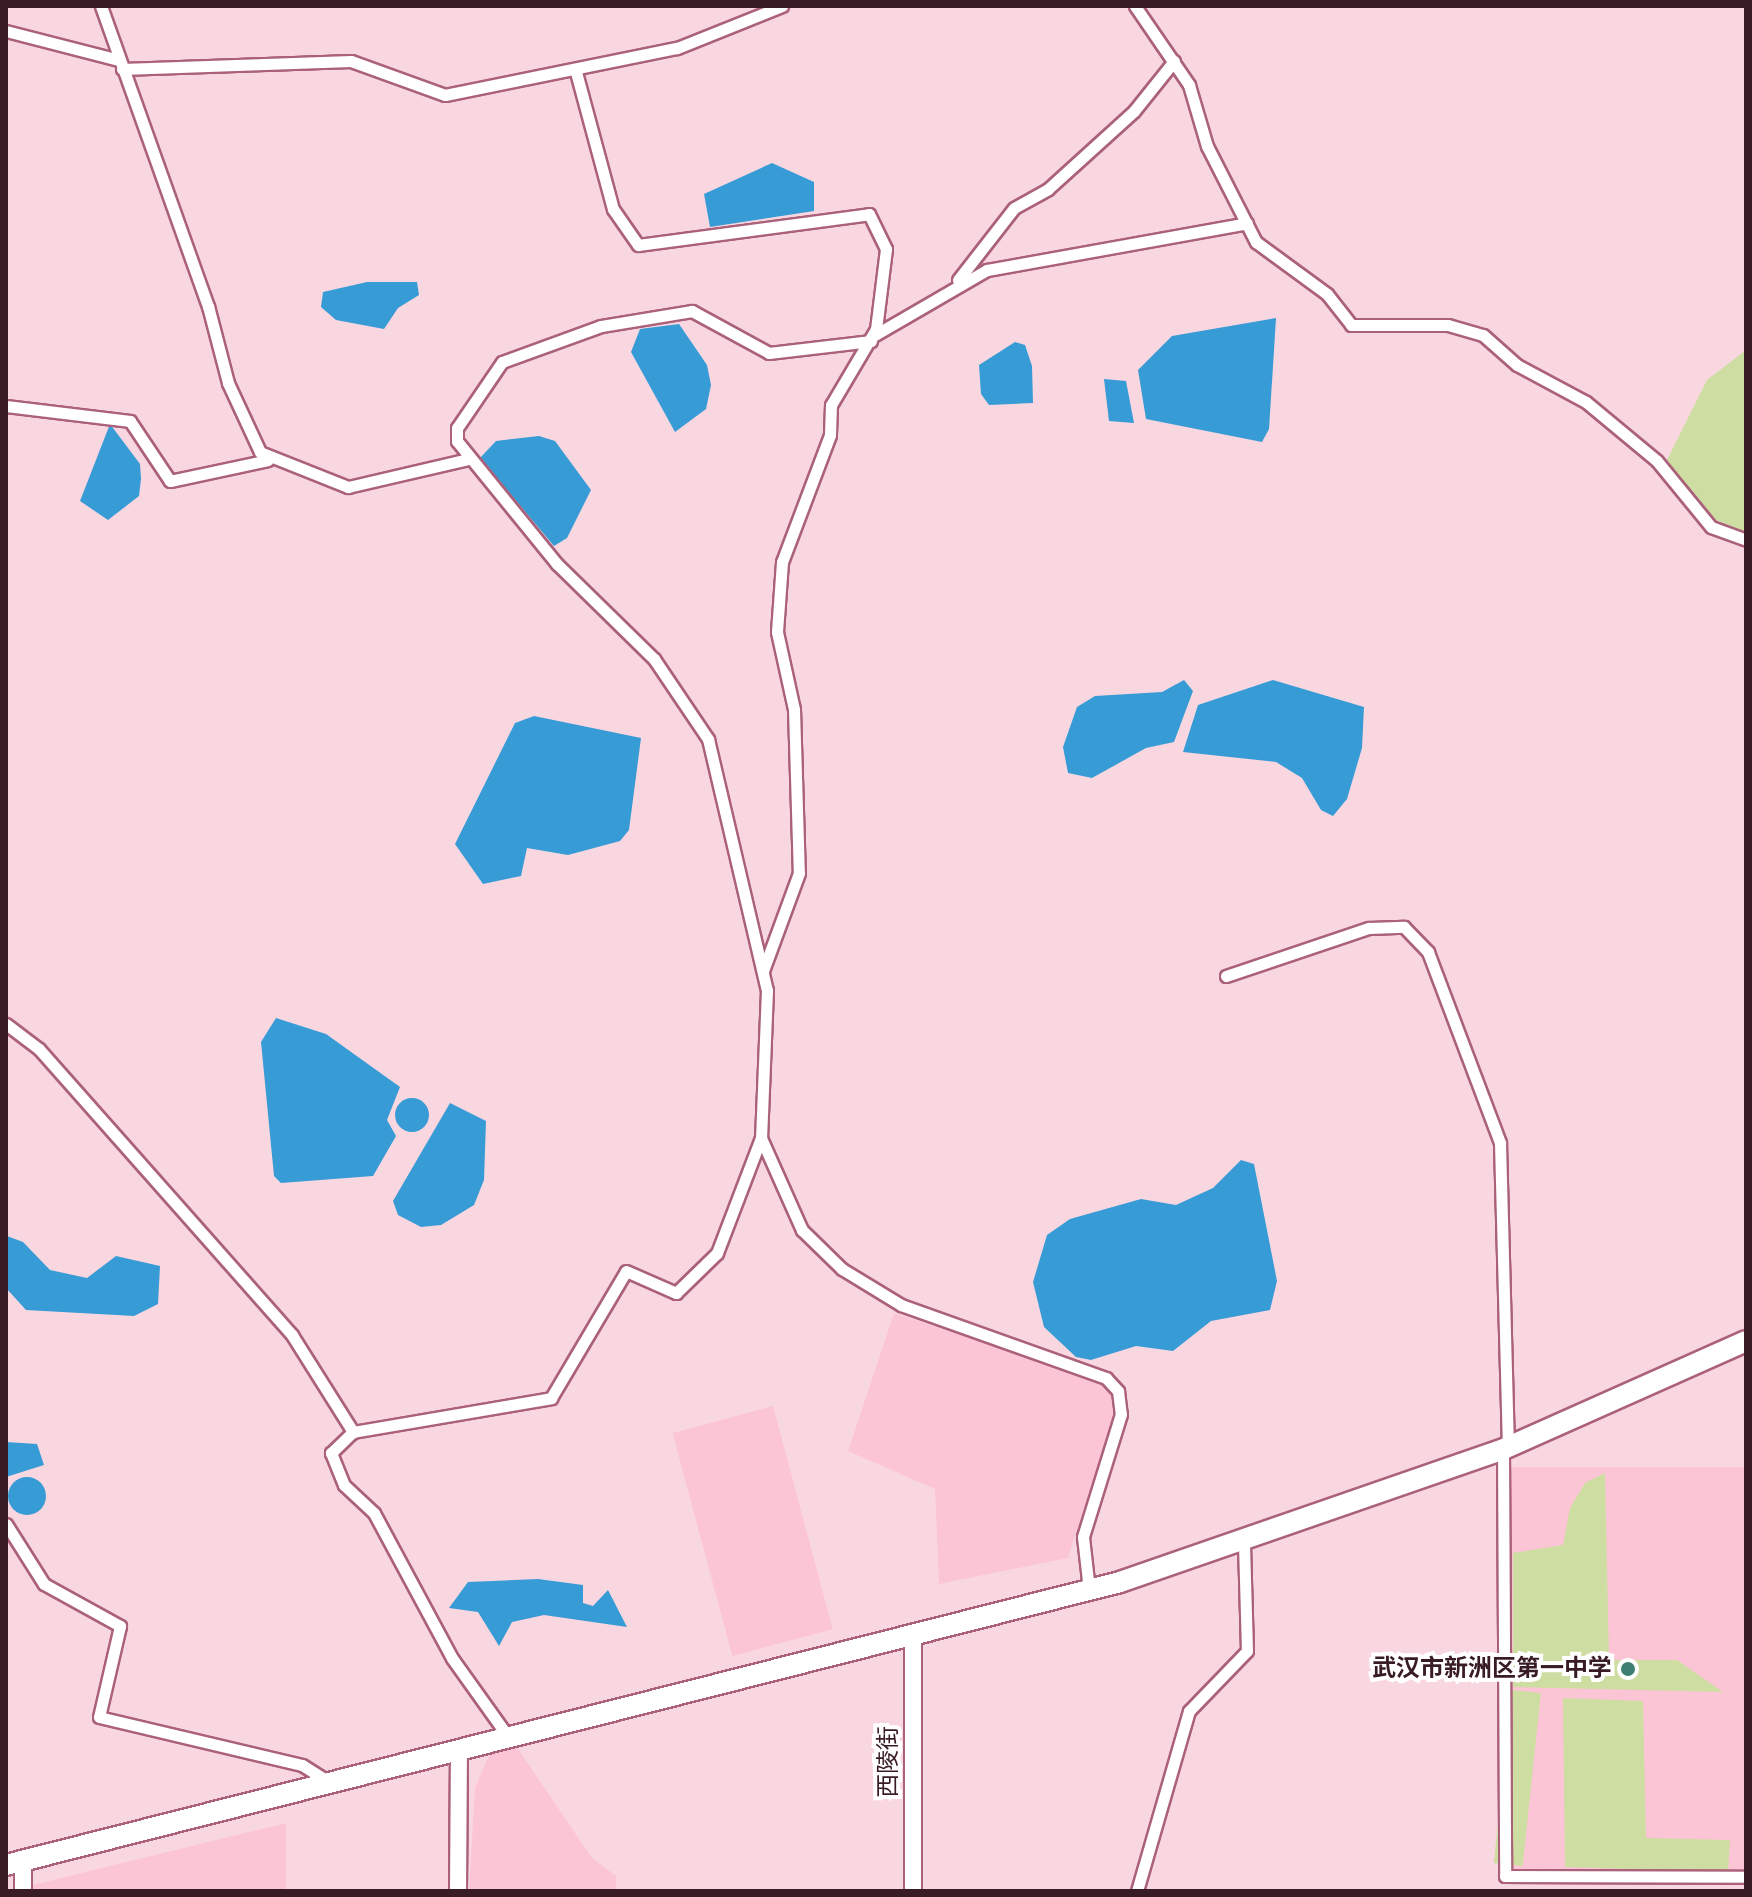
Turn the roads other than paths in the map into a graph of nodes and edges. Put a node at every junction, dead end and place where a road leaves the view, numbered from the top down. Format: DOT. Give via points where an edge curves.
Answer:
graph roads {
  1 [pos="101,6"];
  2 [pos="782,6"];
  3 [pos="1135,6"];
  4 [pos="6,31"];
  5 [pos="1174,61"];
  6 [pos="121,65"];
  7 [pos="576,72"];
  8 [pos="1247,223"];
  9 [pos="958,281"];
  10 [pos="872,338"];
  11 [pos="6,406"];
  12 [pos="468,459"];
  13 [pos="268,460"];
  14 [pos="1746,540"];
  15 [pos="763,971"];
  16 [pos="1226,976"];
  17 [pos="6,1024"];
  18 [pos="761,1138"];
  19 [pos="1746,1341"];
  20 [pos="353,1432"];
  21 [pos="1506,1449"];
  22 [pos="6,1524"];
  23 [pos="1244,1542"];
  24 [pos="1089,1590"];
  25 [pos="913,1633"];
  26 [pos="509,1738"];
  27 [pos="459,1751"];
  28 [pos="333,1784"];
  29 [pos="14,1863"];
  30 [pos="1746,1877"];
  31 [pos="23,1891"];
  32 [pos="458,1891"];
  33 [pos="913,1891"];
  34 [pos="1137,1891"];
  1 -- 6 [label="street"];
  2 -- 7 [label="street" via="693,43"];
  3 -- 5 [label="street"];
  4 -- 6 [label="street"];
  5 -- 8 [label="street"];
  5 -- 9 [label="street" via="1134,111 1048,189 1014,208"];
  6 -- 7 [label="street" via="351,61 445,95"];
  6 -- 13 [label="street" via="208,306 228,383 250,438"];
  7 -- 10 [label="street" via="610,200 634,242 715,238 869,214 886,249"];
  8 -- 9 [label="street" via="1027,260"];
  8 -- 14 [label="street" via="1256,242 1327,294 1355,327 1448,325 1483,335 1517,365 1586,402 1657,461 1711,527"];
  9 -- 10 [label="street"];
  10 -- 12 [label="street" via="769,353 692,311 588,329 502,362 457,428"];
  10 -- 15 [label="street" via="831,405 830,435 782,562 777,632 794,709 799,873"];
  11 -- 13 [label="street" via="130,421 170,481"];
  12 -- 13 [label="street" via="348,487"];
  12 -- 15 [label="street" via="557,564 648,652 696,717 712,753"];
  15 -- 18 [label="street" via="769,1029"];
  16 -- 21 [label="street" via="1369,928 1404,927 1428,952 1500,1143"];
  17 -- 20 [label="street" via="39,1049 292,1335"];
  18 -- 20 [label="street" via="717,1253 676,1293 626,1271 551,1398"];
  18 -- 24 [label="street" via="802,1230 852,1276 901,1305 1115,1386 1121,1414 1083,1537"];
  19 -- 21 [label="highway"];
  20 -- 26 [label="street" via="331,1453 344,1485 374,1513 452,1658"];
  21 -- 23 [label="highway"];
  21 -- 30 [label="street" via="1505,1876"];
  22 -- 28 [label="street" via="44,1584 120,1626 99,1717 302,1765"];
  23 -- 24 [label="highway"];
  23 -- 34 [label="street" via="1247,1651 1189,1711"];
  24 -- 25 [label="highway"];
  25 -- 26 [label="highway"];
  25 -- 33 [label="street, 西陵街"];
  26 -- 27 [label="highway"];
  27 -- 28 [label="highway"];
  27 -- 32 [label="street"];
  28 -- 29 [label="highway"];
  29 -- 31 [label="street"];
}
